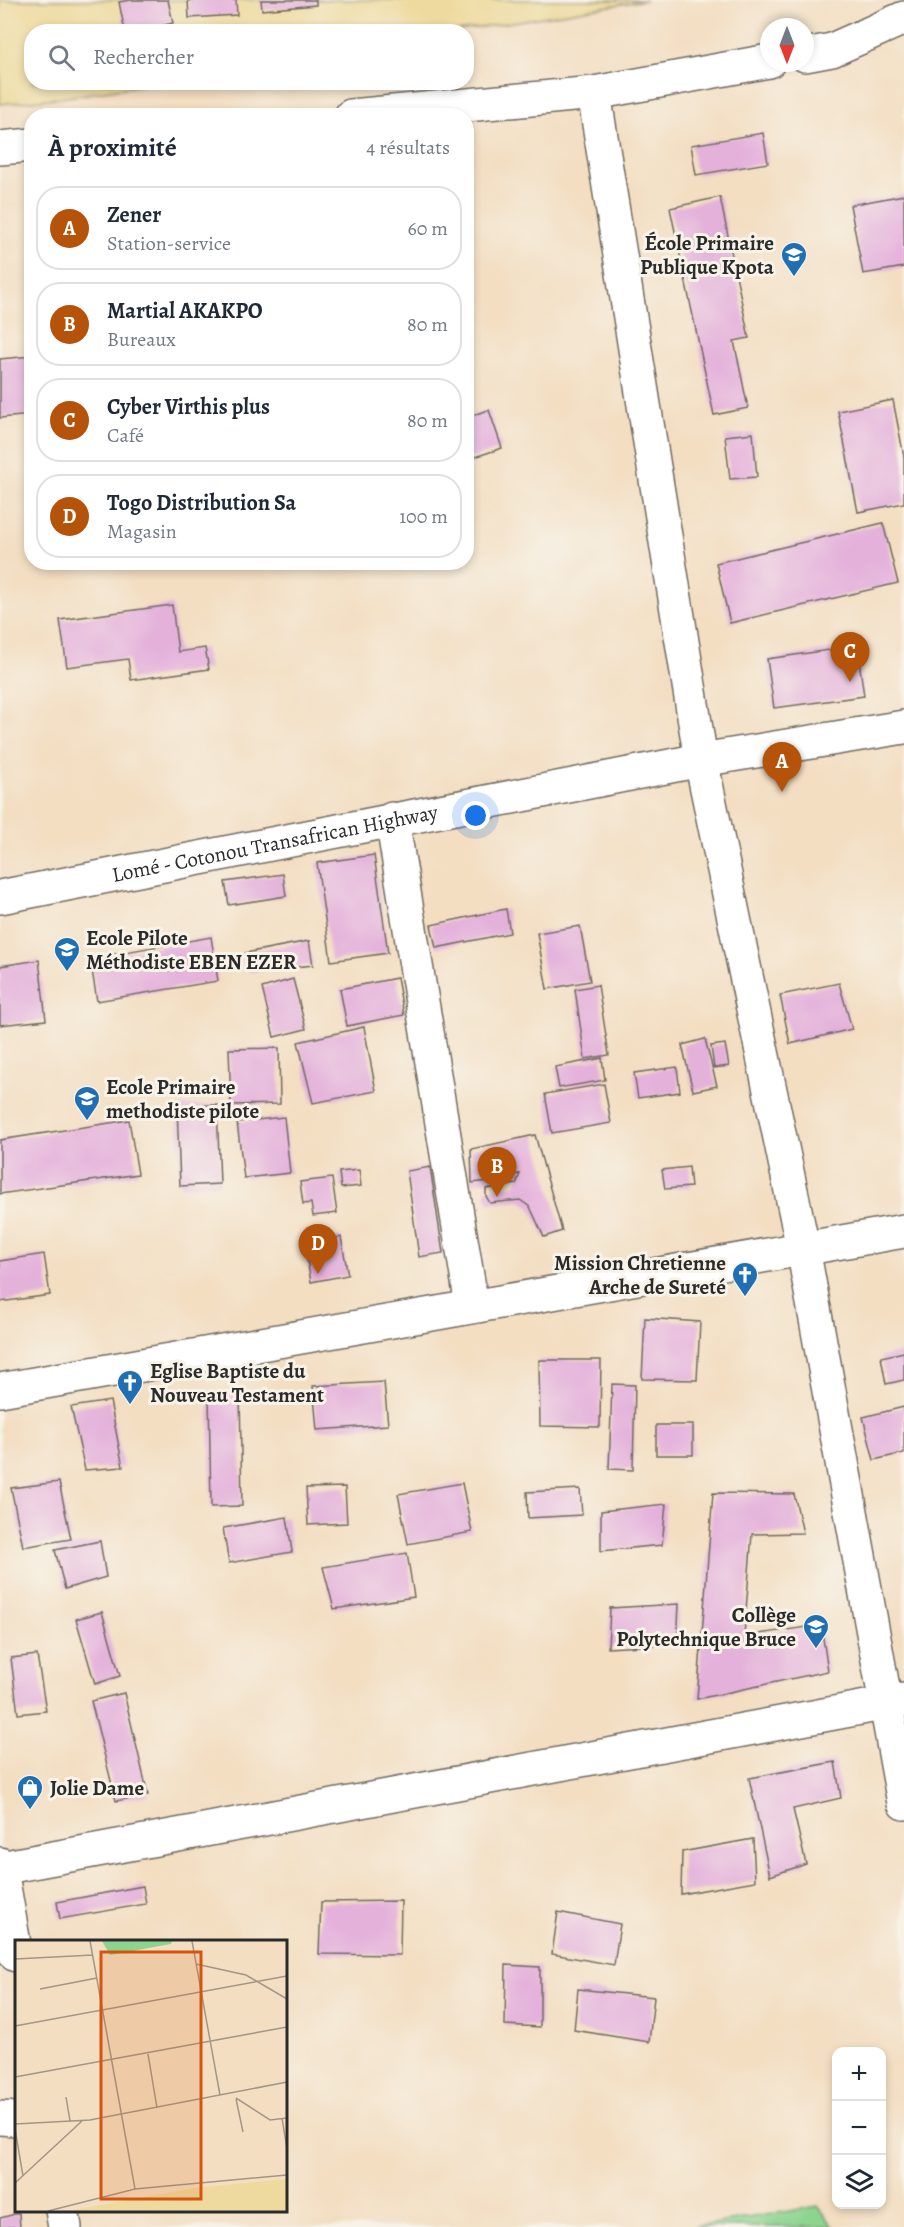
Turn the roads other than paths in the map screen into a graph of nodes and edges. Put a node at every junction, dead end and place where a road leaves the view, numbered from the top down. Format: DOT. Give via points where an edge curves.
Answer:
graph roads {
  1 [pos="904,18"];
  2 [pos="814,53"];
  3 [pos="760,63"];
  4 [pos="594,93"];
  5 [pos="436,108"];
  6 [pos="24,146"];
  7 [pos="0,148"];
  8 [pos="904,727"];
  9 [pos="701,760"];
  10 [pos="392,819"];
  11 [pos="0,897"];
  12 [pos="904,1231"];
  13 [pos="803,1248"];
  14 [pos="472,1306"];
  15 [pos="0,1390"];
  16 [pos="895,1702"];
  17 [pos="904,1803"];
  18 [pos="0,1863"];
  19 [pos="0,1868"];
  20 [pos="15,1950"];
  21 [pos="0,2118"];
  22 [pos="15,2119"];
  23 [pos="62,2212"];
  24 [pos="64,2227"];
  1 -- 2 [label="main road" via="832,50"];
  3 -- 4 [label="main road"];
  4 -- 5 [label="main road"];
  4 -- 9 [label="main road"];
  6 -- 7 [label="main road"];
  8 -- 9 [label="main road, Lomé - Cotonou Transafrican Highway"];
  9 -- 10 [label="main road, Lomé - Cotonou Transafrican Highway"];
  9 -- 13 [label="main road"];
  10 -- 11 [label="main road, Lomé - Cotonou Transafrican Highway"];
  10 -- 14 [label="main road"];
  12 -- 13 [label="main road"];
  13 -- 14 [label="main road"];
  13 -- 16 [label="main road"];
  14 -- 15 [label="main road"];
  16 -- 17 [label="main road"];
  16 -- 19 [label="main road"];
  18 -- 19 [label="main road"];
  19 -- 20 [label="main road"];
  21 -- 22 [label="main road"];
  23 -- 24 [label="main road"];
}
